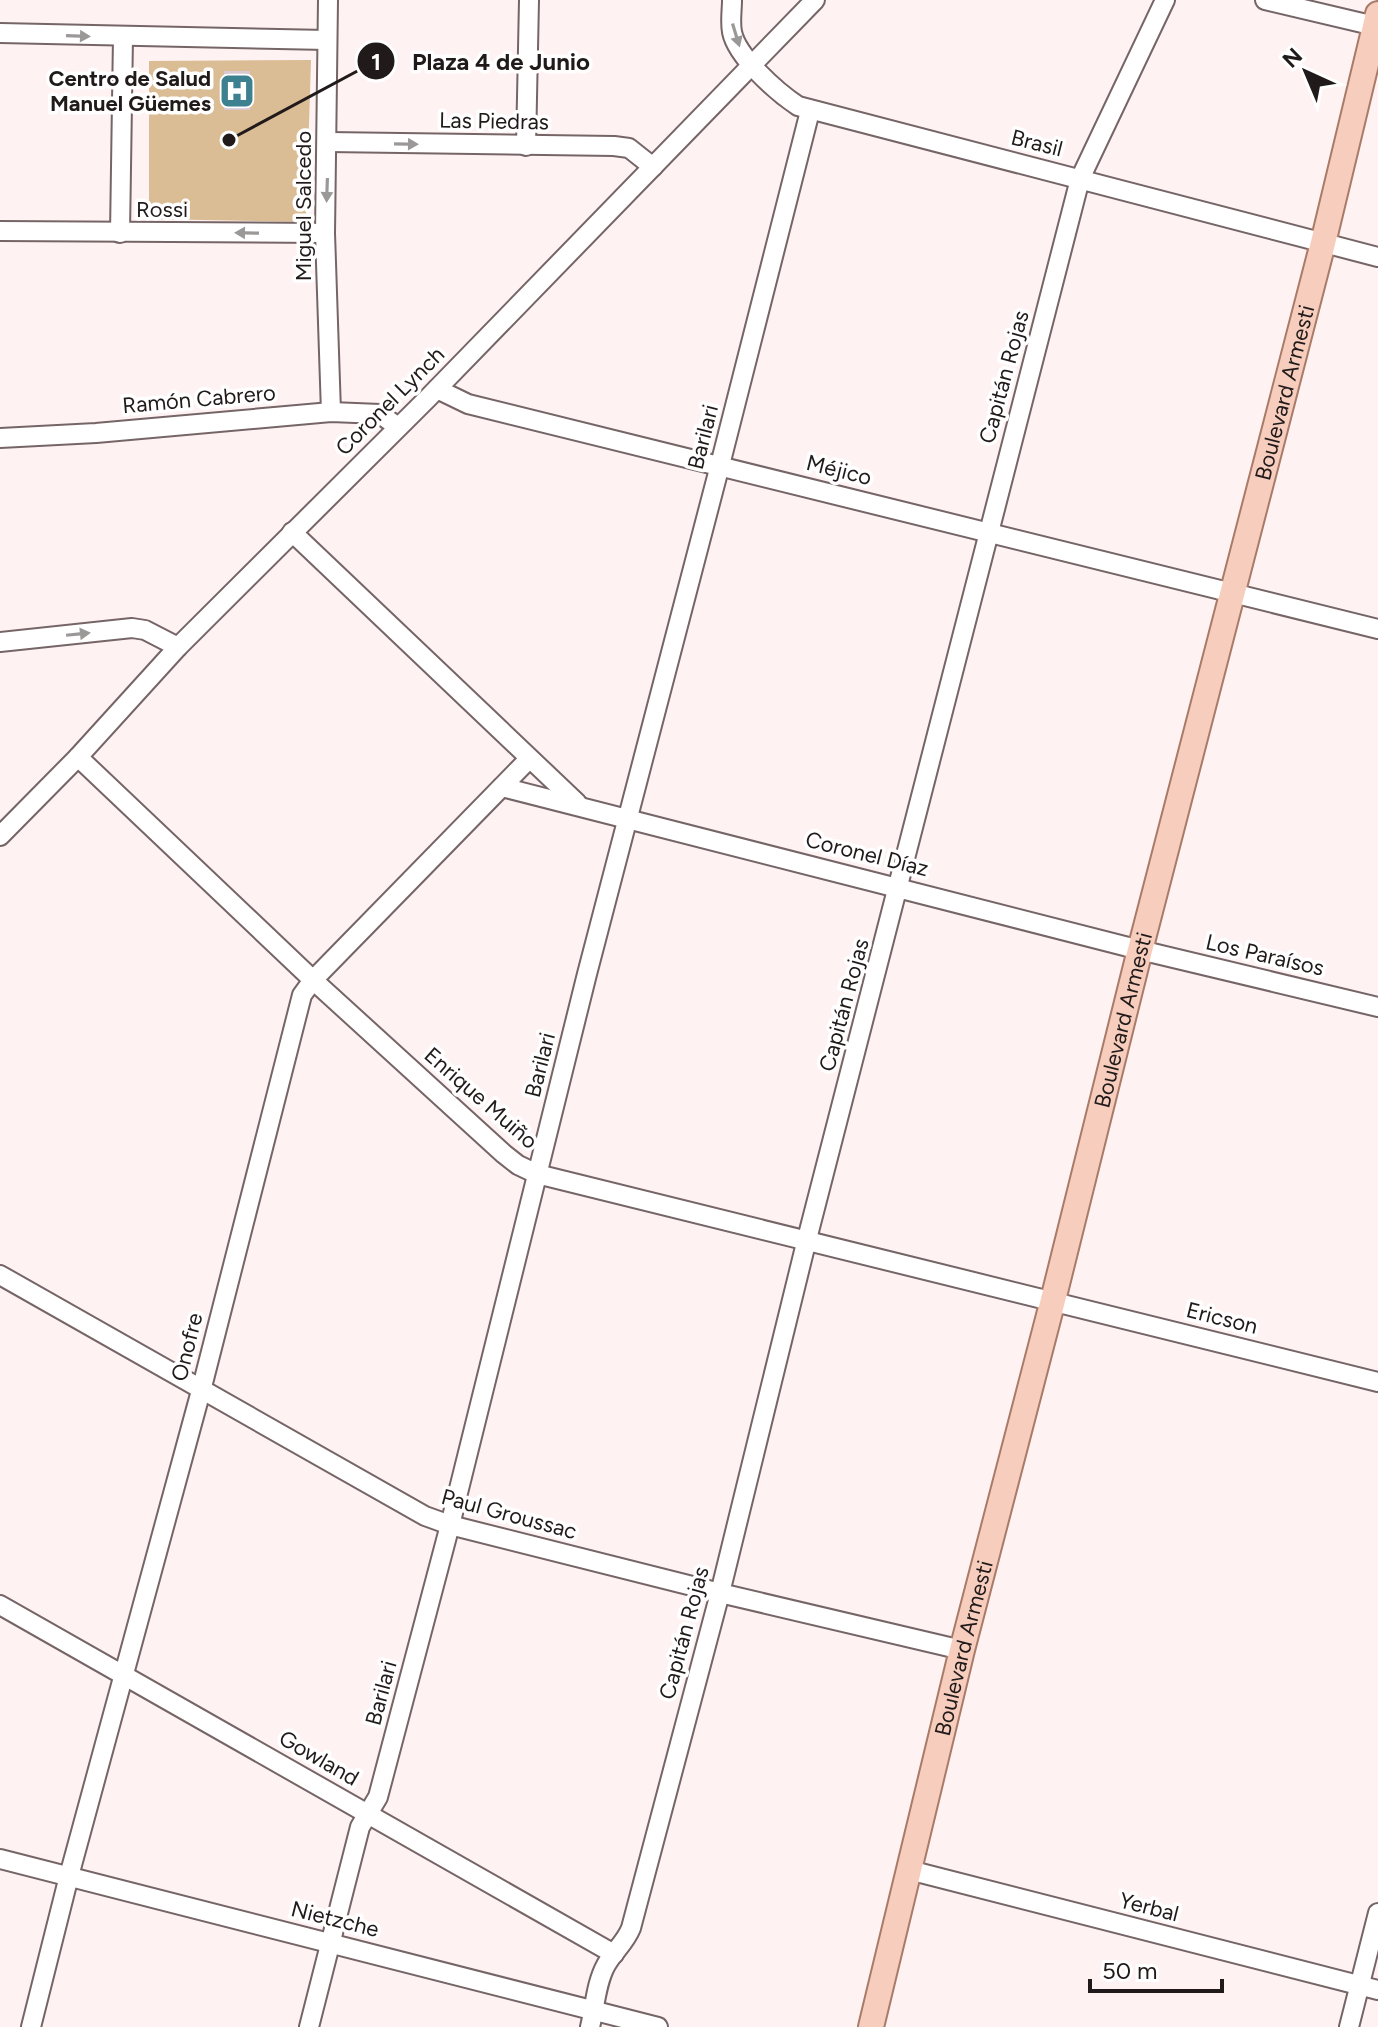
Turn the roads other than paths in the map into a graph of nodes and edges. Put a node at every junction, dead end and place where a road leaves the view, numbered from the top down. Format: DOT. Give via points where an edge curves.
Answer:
graph roads {
  1 [pos="328,0"];
  2 [pos="529,0"];
  3 [pos="732,0"];
  4 [pos="815,0"];
  5 [pos="1165,0"];
  6 [pos="1265,0"];
  7 [pos="1376,20"];
  8 [pos="0,33"];
  9 [pos="123,37"];
  10 [pos="327,40"];
  11 [pos="753,66"];
  12 [pos="810,111"];
  13 [pos="328,142"];
  14 [pos="526,146"];
  15 [pos="653,167"];
  16 [pos="1080,179"];
  17 [pos="0,231"];
  18 [pos="120,233"];
  19 [pos="325,233"];
  20 [pos="1323,243"];
  21 [pos="1378,257"];
  22 [pos="437,389"];
  23 [pos="331,412"];
  24 [pos="398,427"];
  25 [pos="0,438"];
  26 [pos="720,465"];
  27 [pos="989,531"];
  28 [pos="292,532"];
  29 [pos="1232,592"];
  30 [pos="1378,629"];
  31 [pos="0,642"];
  32 [pos="178,647"];
  33 [pos="78,757"];
  34 [pos="529,759"];
  35 [pos="502,787"];
  36 [pos="581,807"];
  37 [pos="629,819"];
  38 [pos="0,836"];
  39 [pos="899,887"];
  40 [pos="1140,950"];
  41 [pos="313,980"];
  42 [pos="1378,1007"];
  43 [pos="537,1174"];
  44 [pos="807,1239"];
  45 [pos="0,1275"];
  46 [pos="1053,1300"];
  47 [pos="1378,1382"];
  48 [pos="202,1387"];
  49 [pos="450,1525"];
  50 [pos="720,1593"];
  51 [pos="0,1605"];
  52 [pos="962,1650"];
  53 [pos="124,1674"];
  54 [pos="369,1814"];
  55 [pos="0,1859"];
  56 [pos="909,1870"];
  57 [pos="69,1876"];
  58 [pos="1378,1913"];
  59 [pos="330,1943"];
  60 [pos="614,1954"];
  61 [pos="1369,1988"];
  62 [pos="592,2018"];
  63 [pos="31,2027"];
  64 [pos="309,2027"];
  65 [pos="658,2027"];
  66 [pos="871,2027"];
  67 [pos="1349,2027"];
  1 -- 10 [label="street, Miguel Salcedo"];
  2 -- 14 [label="street"];
  3 -- 11 [label="street, Brasil, one-way" via="732,32"];
  4 -- 11 [label="street, Coronel Lynch"];
  5 -- 16 [label="street, Capitán Rojas"];
  6 -- 7 [label="street"];
  7 -- 20 [label="main road, Boulevard Armesti"];
  8 -- 9 [label="street, one-way"];
  9 -- 10 [label="street"];
  9 -- 18 [label="street"];
  10 -- 13 [label="street, Miguel Salcedo"];
  11 -- 12 [label="street, Brasil" via="790,101"];
  11 -- 15 [label="street, Coronel Lynch"];
  12 -- 16 [label="street, Brasil"];
  12 -- 26 [label="street, Barilari"];
  13 -- 14 [label="street, Las Piedras, one-way"];
  13 -- 19 [label="street, Miguel Salcedo, one-way"];
  14 -- 15 [label="street, Las Piedras" via="629,148"];
  15 -- 22 [label="street, Coronel Lynch"];
  16 -- 20 [label="street, Brasil"];
  16 -- 27 [label="street, Capitán Rojas"];
  17 -- 18 [label="street, Rossi"];
  19 -- 18 [label="street, Rossi, one-way"];
  19 -- 23 [label="street, Miguel Salcedo"];
  20 -- 21 [label="street, Brasil"];
  20 -- 29 [label="main road, Boulevard Armesti"];
  22 -- 24 [label="street, Coronel Lynch"];
  22 -- 26 [label="street, Méjico" via="468,404"];
  23 -- 24 [label="street, Ramón Cabrero" via="380,414"];
  23 -- 25 [label="street, Ramón Cabrero"];
  24 -- 28 [label="street, Coronel Lynch"];
  26 -- 27 [label="street, Méjico"];
  26 -- 37 [label="street, Barilari"];
  27 -- 29 [label="street, Méjico"];
  27 -- 39 [label="street, Capitán Rojas"];
  28 -- 32 [label="street, Coronel Lynch"];
  28 -- 34 [label="street, Coronel Díaz"];
  29 -- 30 [label="street, Méjico"];
  29 -- 40 [label="main road, Boulevard Armesti"];
  31 -- 32 [label="street, one-way" via="132,628"];
  32 -- 33 [label="street, Coronel Lynch"];
  33 -- 38 [label="street, Coronel Lynch"];
  33 -- 41 [label="street, Enrique Muiño"];
  34 -- 35 [label="street, Onofre"];
  34 -- 36 [label="street, Coronel Díaz"];
  35 -- 36 [label="street, Coronel Díaz"];
  35 -- 41 [label="street, Onofre"];
  36 -- 37 [label="street, Coronel Díaz"];
  37 -- 39 [label="street, Coronel Díaz"];
  37 -- 43 [label="street, Barilari"];
  39 -- 40 [label="street, Coronel Díaz"];
  39 -- 44 [label="street, Capitán Rojas"];
  40 -- 42 [label="street, Los Paraísos"];
  40 -- 46 [label="main road, Boulevard Armesti"];
  41 -- 43 [label="street, Enrique Muiño" via="504,1154"];
  41 -- 48 [label="street, Onofre" via="298,1007"];
  43 -- 44 [label="street, Enrique Muiño"];
  43 -- 49 [label="street, Barilari"];
  44 -- 46 [label="street, Enrique Muiño"];
  44 -- 50 [label="street, Capitán Rojas"];
  45 -- 48 [label="street, Paul Groussac"];
  46 -- 47 [label="street, Ericson"];
  46 -- 52 [label="main road, Boulevard Armesti"];
  48 -- 49 [label="street, Paul Groussac" via="411,1510"];
  48 -- 53 [label="street, Onofre"];
  49 -- 50 [label="street, Paul Groussac"];
  49 -- 54 [label="street, Barilari" via="378,1797"];
  50 -- 52 [label="street, Paul Groussac"];
  50 -- 60 [label="street, Capitán Rojas" via="631,1928"];
  51 -- 53 [label="street, Gowland"];
  52 -- 56 [label="main road, Boulevard Armesti"];
  53 -- 54 [label="street, Gowland"];
  53 -- 57 [label="street, Onofre"];
  54 -- 59 [label="street, Barilari" via="360,1827"];
  54 -- 60 [label="street, Gowland"];
  55 -- 57 [label="street, Nietzche"];
  56 -- 61 [label="street, Yerbal"];
  56 -- 66 [label="main road, Boulevard Armesti"];
  57 -- 59 [label="street, Nietzche"];
  57 -- 63 [label="street, Onofre"];
  58 -- 61 [label="street"];
  59 -- 62 [label="street, Nietzche"];
  59 -- 64 [label="street, Barilari"];
  60 -- 62 [label="street, Capitán Rojas" via="601,1975"];
  61 -- 67 [label="street"];
  62 -- 65 [label="street, Nietzche"];
}
